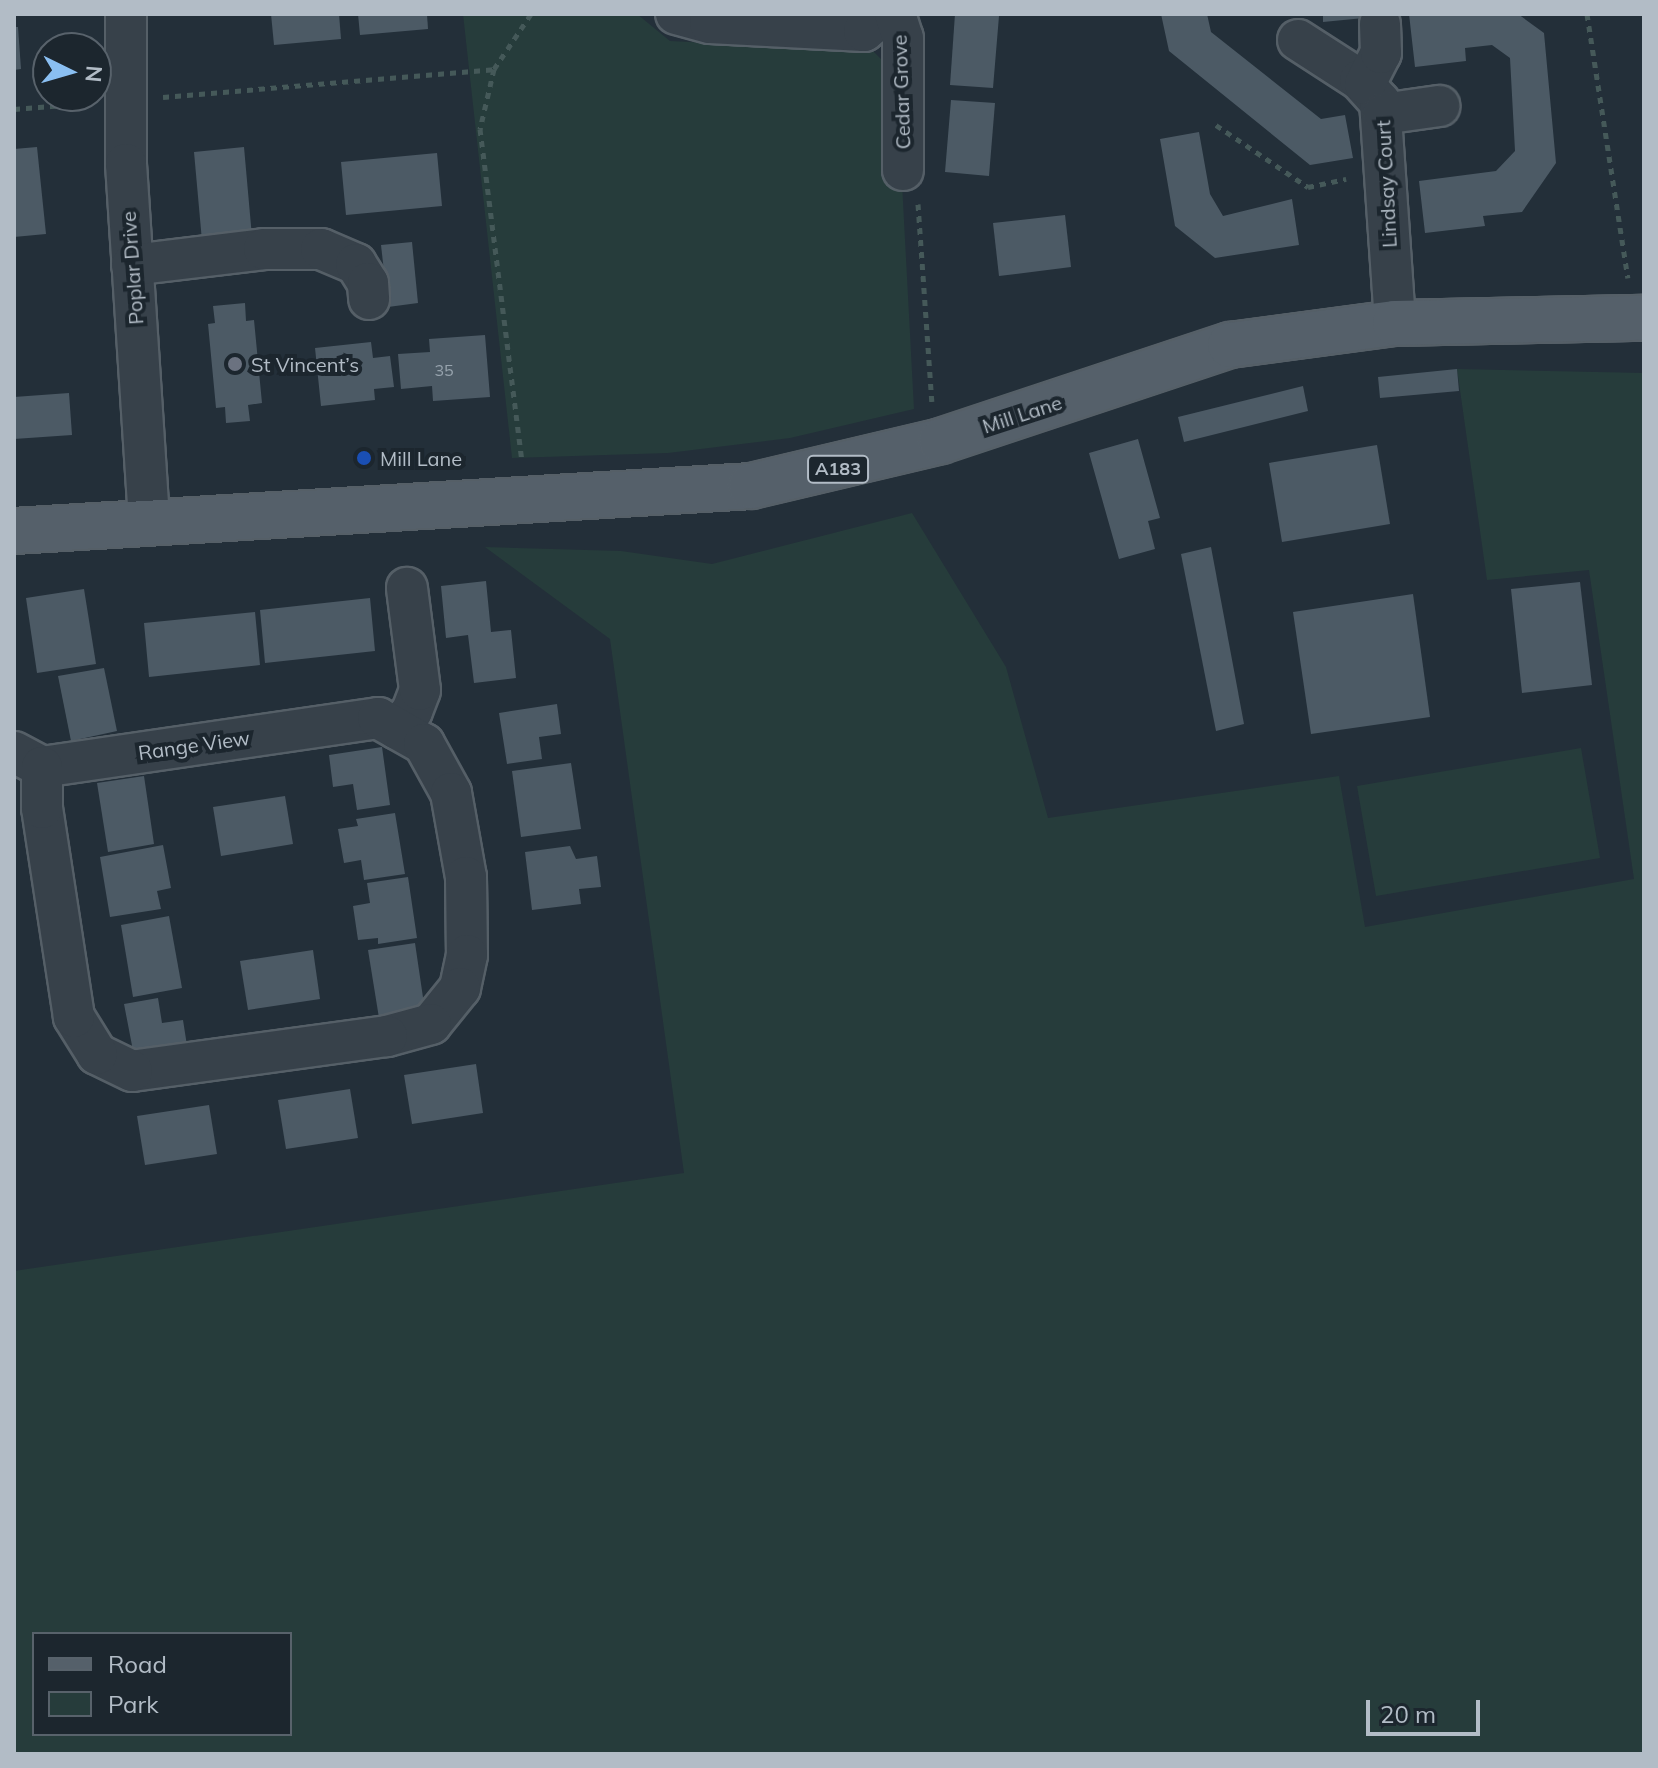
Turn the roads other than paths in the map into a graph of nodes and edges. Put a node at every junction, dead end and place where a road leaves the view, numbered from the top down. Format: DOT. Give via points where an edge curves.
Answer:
graph roads {
  1 [pos="126,14"];
  2 [pos="676,14"];
  3 [pos="884,14"];
  4 [pos="895,14"];
  5 [pos="1380,24"];
  6 [pos="1298,40"];
  7 [pos="1374,99"];
  8 [pos="1439,106"];
  9 [pos="903,170"];
  10 [pos="132,265"];
  11 [pos="369,299"];
  12 [pos="1639,318"];
  13 [pos="1395,323"];
  14 [pos="149,522"];
  15 [pos="14,531"];
  16 [pos="407,588"];
  17 [pos="387,723"];
  18 [pos="28,759"];
  1 -- 10 [label="street, Poplar Drive" via="124,100"];
  2 -- 3 [label="street, Cedar Grove" via="710,23 864,31"];
  4 -- 9 [label="street, Cedar Grove" via="903,38"];
  5 -- 7 [label="street"];
  6 -- 7 [label="street"];
  7 -- 8 [label="street"];
  7 -- 13 [label="street, Lindsay Court"];
  10 -- 11 [label="street" via="264,249 321,249 356,264 368,283"];
  10 -- 14 [label="street, Poplar Drive"];
  12 -- 13 [label="main road, Mill Lane / A183"];
  13 -- 14 [label="main road, Mill Lane / A183" via="1230,345 941,441 751,486"];
  14 -- 15 [label="main road, Mill Lane / A183"];
  16 -- 17 [label="street" via="420,690 412,711"];
  17 -- 18 [label="street, Range View"];
  17 -- 18 [label="street" via="424,744 451,793 466,877 467,955 460,988 431,1024 387,1036 132,1071 97,1054 74,1017 42,808"];
}
